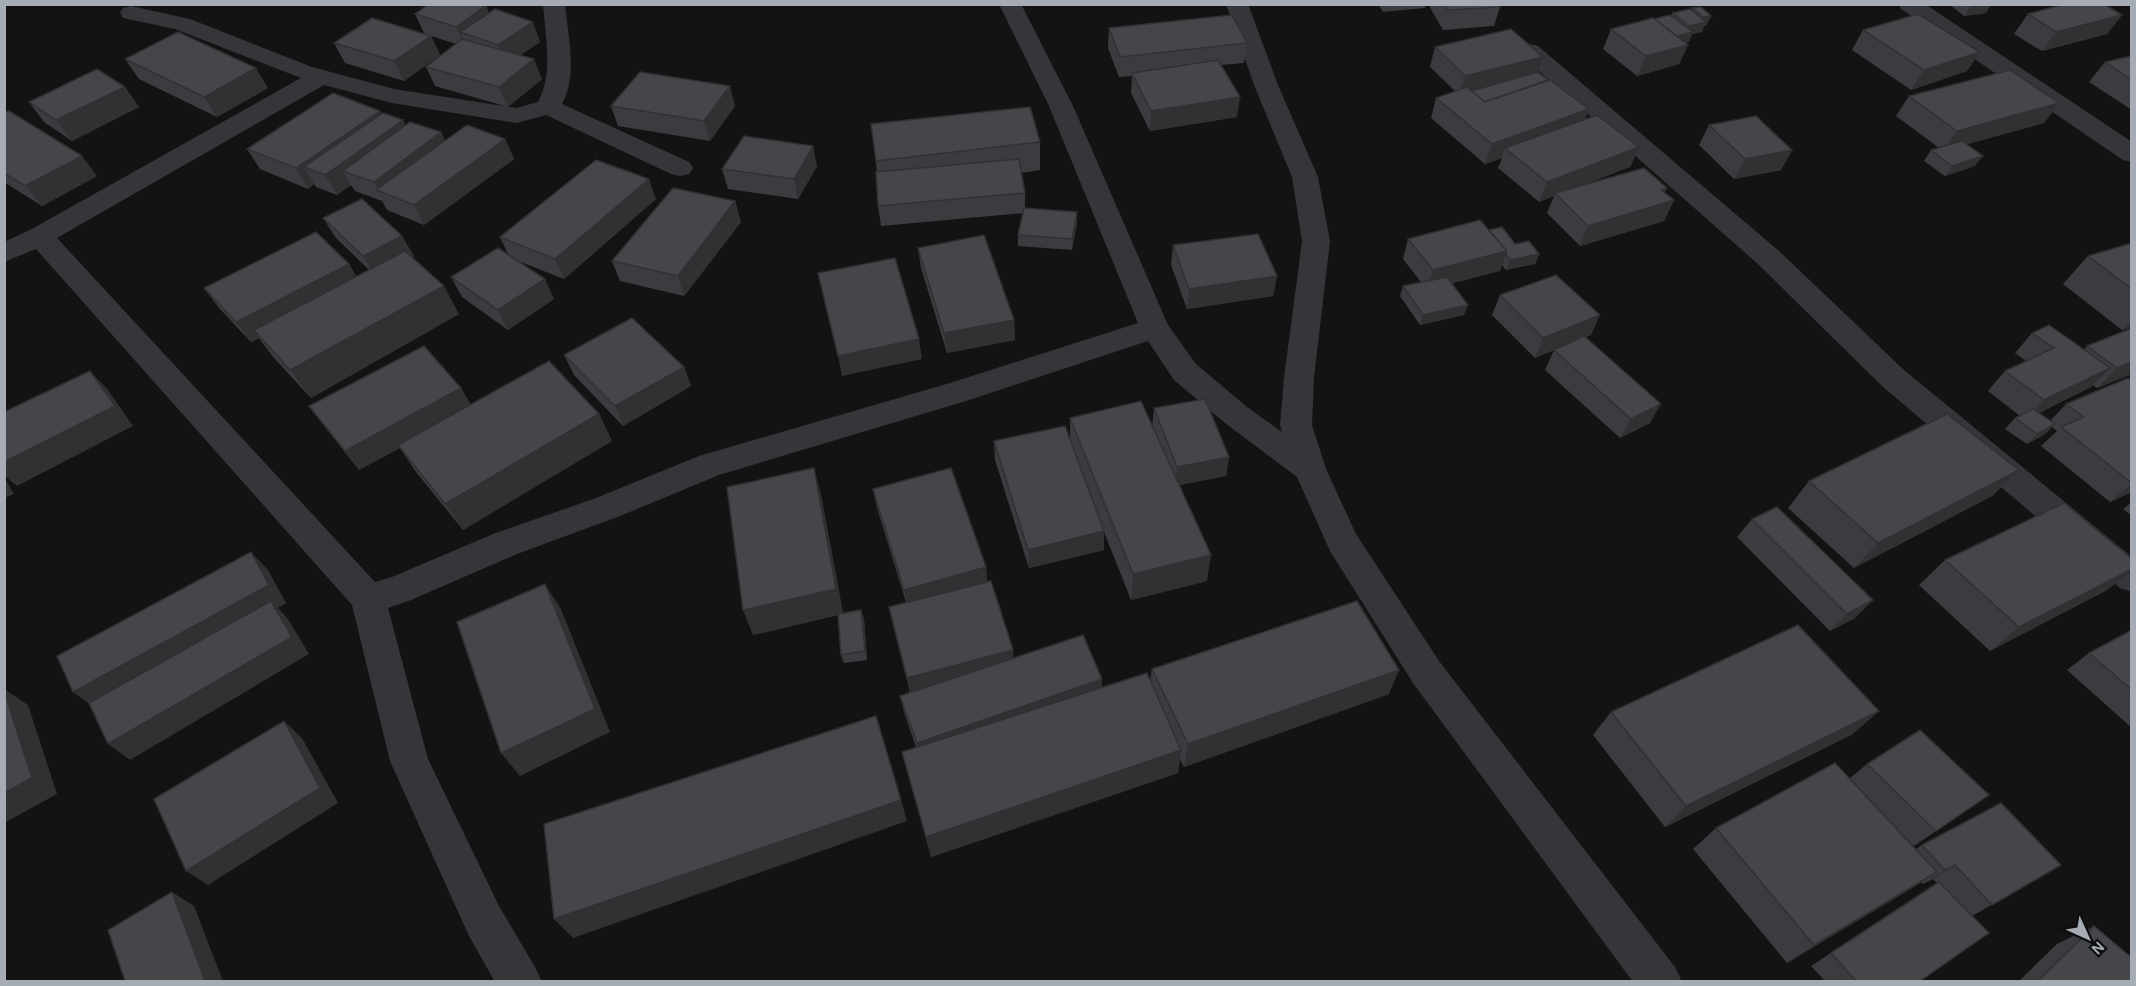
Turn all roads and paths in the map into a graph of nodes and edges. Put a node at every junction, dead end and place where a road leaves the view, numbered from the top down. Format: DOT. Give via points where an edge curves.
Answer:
graph roads {
  1 [pos="554,4"];
  2 [pos="1010,4"];
  3 [pos="1238,4"];
  4 [pos="1909,4"];
  5 [pos="131,13"];
  6 [pos="1530,51"];
  7 [pos="321,77"];
  8 [pos="548,108"];
  9 [pos="2132,154"];
  10 [pos="680,168"];
  11 [pos="40,236"];
  12 [pos="4,253"];
  13 [pos="1155,328"];
  14 [pos="1310,469"];
  15 [pos="2132,578"];
  16 [pos="368,599"];
  17 [pos="520,981"];
  18 [pos="1660,981"];
  1 -- 8 [label="street" via="558,68 555,98"];
  2 -- 13 [label="street" via="1061,106"];
  3 -- 14 [label="street" via="1266,85 1305,177 1317,241 1296,425"];
  4 -- 9 [label="street"];
  5 -- 7 [label="street" via="182,24"];
  6 -- 15 [label="street" via="1769,258 1893,378"];
  7 -- 8 [label="street" via="392,96 518,116"];
  7 -- 11 [label="street"];
  8 -- 10 [label="street"];
  11 -- 12 [label="street"];
  11 -- 16 [label="street"];
  13 -- 14 [label="street" via="1185,372"];
  13 -- 16 [label="street" via="955,393 710,465"];
  14 -- 18 [label="street" via="1342,541 1426,672"];
  16 -- 17 [label="street" via="409,760 484,921"];
}
